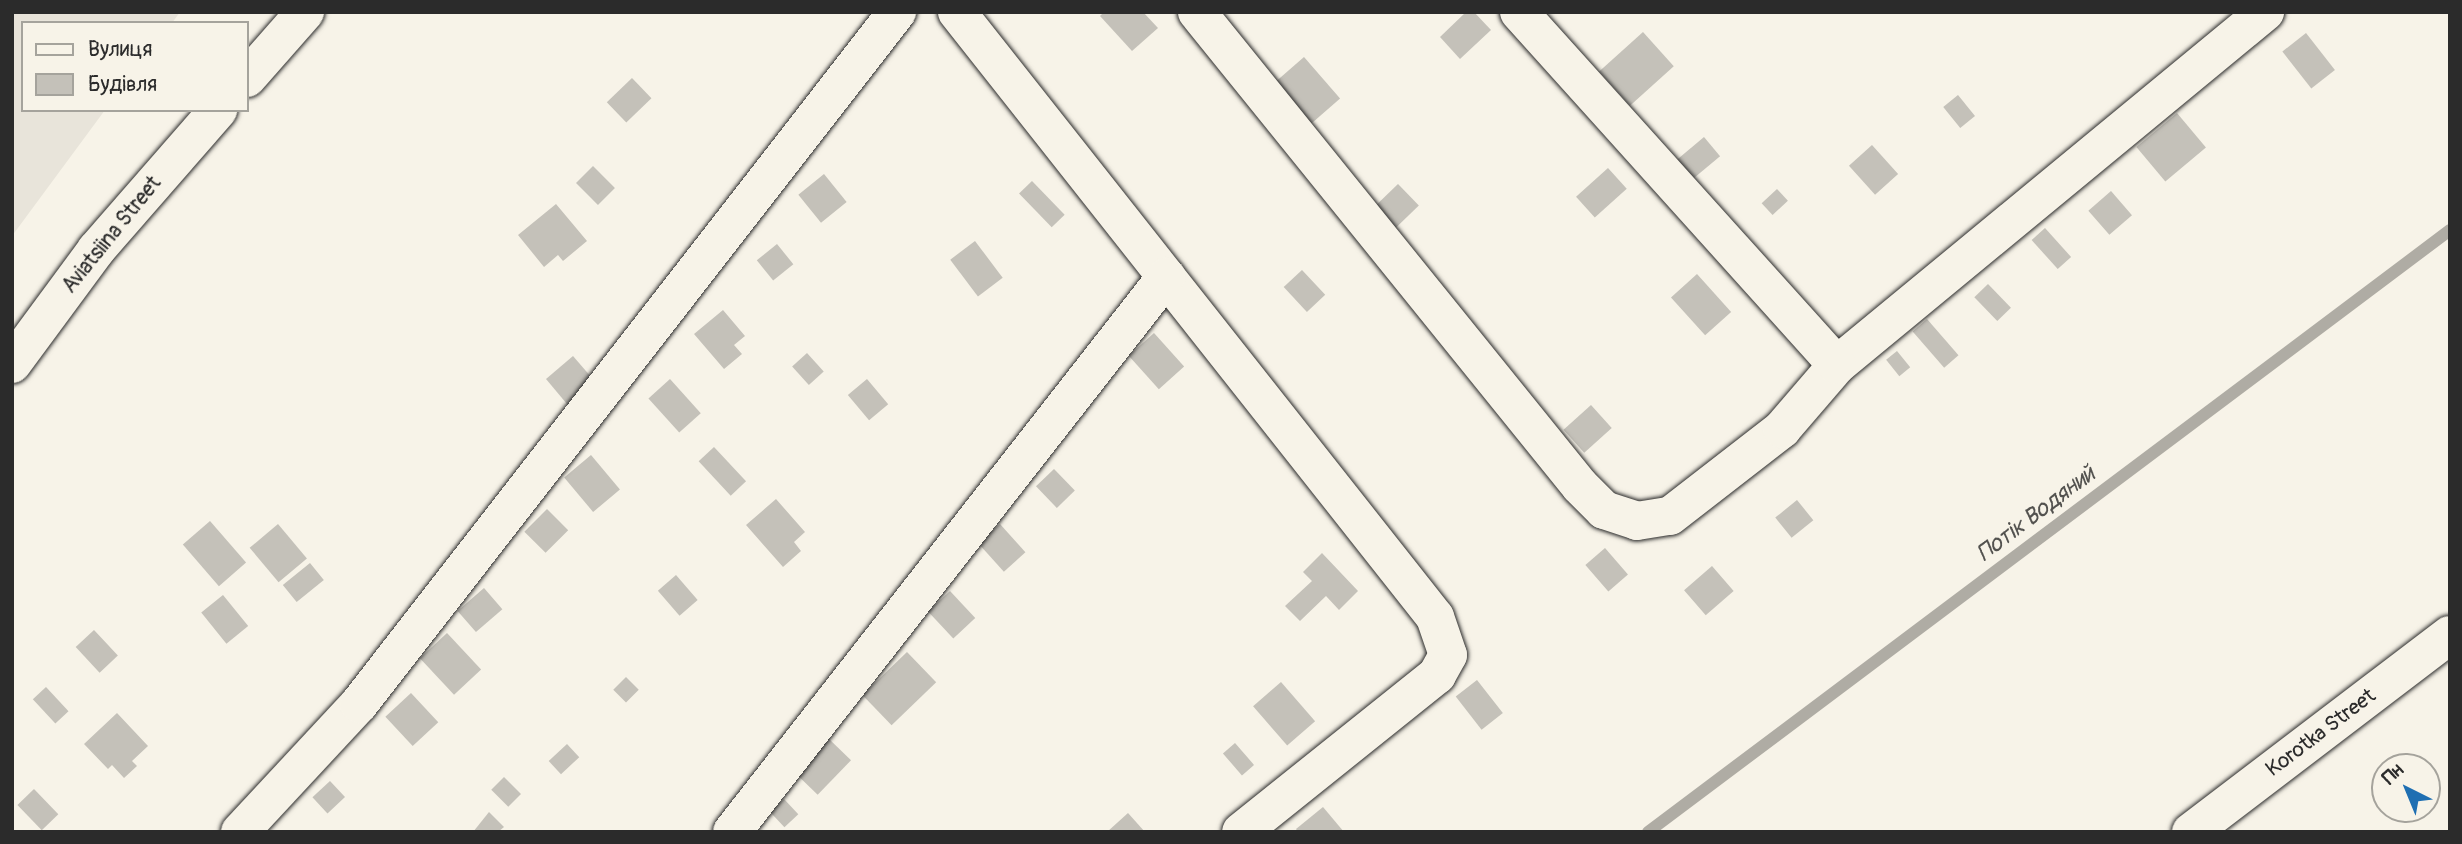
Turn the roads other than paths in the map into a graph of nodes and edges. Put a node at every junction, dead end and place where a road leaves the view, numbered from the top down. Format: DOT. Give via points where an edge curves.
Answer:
graph roads {
  1 [pos="305,12"];
  2 [pos="897,12"];
  3 [pos="957,12"];
  4 [pos="1197,12"];
  5 [pos="1519,12"];
  6 [pos="2265,12"];
  7 [pos="248,77"];
  8 [pos="217,112"];
  9 [pos="1166,277"];
  10 [pos="12,364"];
  11 [pos="1837,365"];
  12 [pos="2450,635"];
  13 [pos="240,832"];
  14 [pos="732,832"];
  15 [pos="1241,832"];
  16 [pos="2191,832"];
  1 -- 7 [label="street"];
  2 -- 13 [label="street" via="359,704"];
  3 -- 9 [label="street"];
  4 -- 11 [label="street" via="1604,510 1637,521 1670,516 1782,429"];
  5 -- 11 [label="street"];
  6 -- 11 [label="street"];
  8 -- 10 [label="street, Aviatsiina Street" via="96,250"];
  9 -- 14 [label="street"];
  9 -- 15 [label="street" via="1435,618 1448,655 1437,675"];
  12 -- 16 [label="street, Korotka Street"];
}
